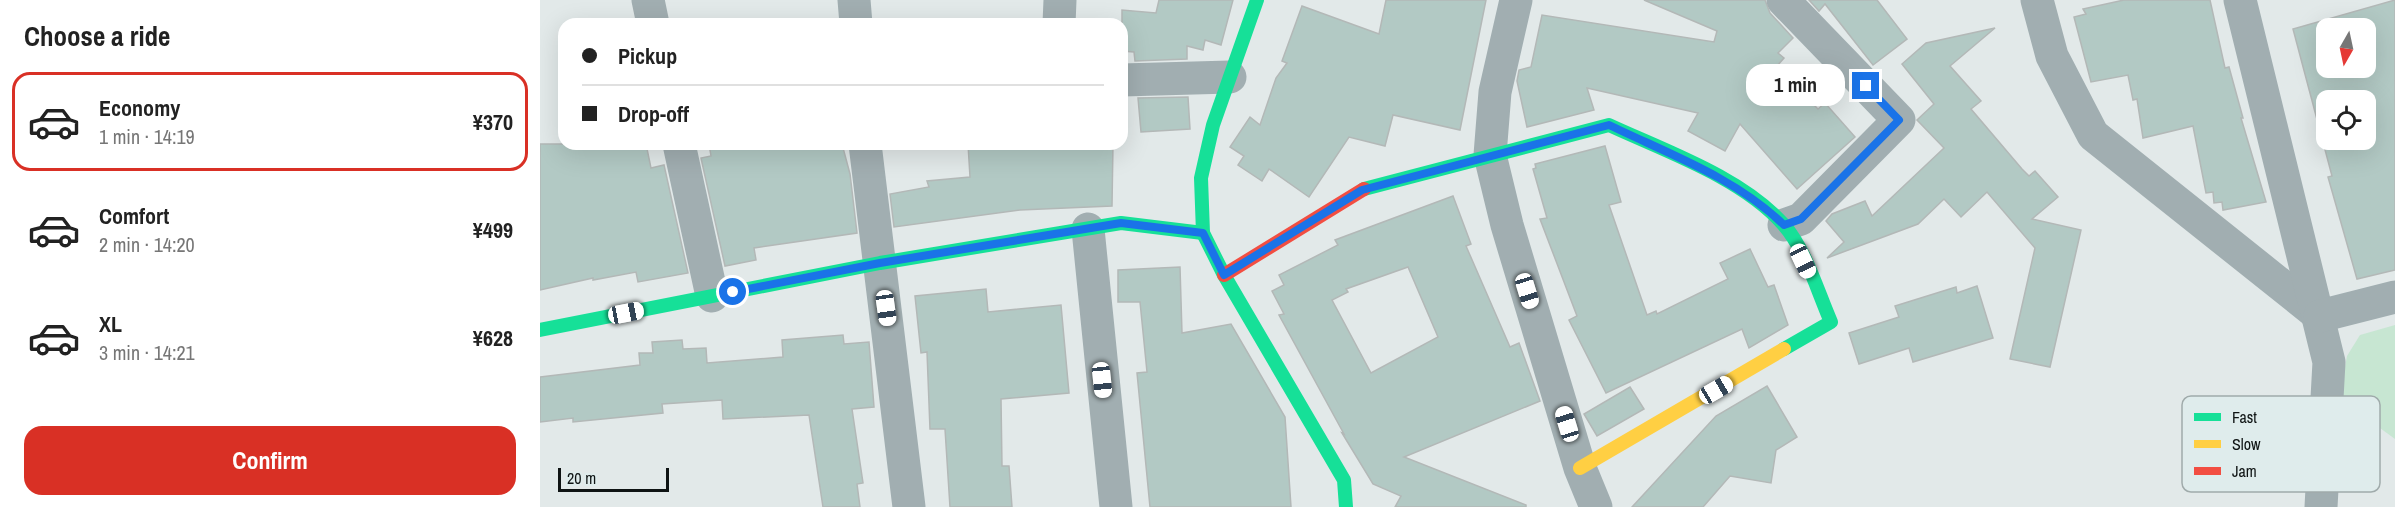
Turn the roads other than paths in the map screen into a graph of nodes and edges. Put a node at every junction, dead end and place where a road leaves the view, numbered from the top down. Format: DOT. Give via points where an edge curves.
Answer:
graph roads {
  1 [pos="648,0"];
  2 [pos="854,0"];
  3 [pos="1060,0"];
  4 [pos="1257,0"];
  5 [pos="1516,0"];
  6 [pos="1783,0"];
  7 [pos="2037,0"];
  8 [pos="2240,0"];
  9 [pos="652,18"];
  10 [pos="856,18"];
  11 [pos="1059,18"];
  12 [pos="1230,77"];
  13 [pos="1128,80"];
  14 [pos="680,150"];
  15 [pos="865,150"];
  16 [pos="1490,155"];
  17 [pos="1784,225"];
  18 [pos="1088,229"];
  19 [pos="1203,233"];
  20 [pos="880,263"];
  21 [pos="1224,275"];
  22 [pos="711,296"];
  23 [pos="2395,297"];
  24 [pos="2320,316"];
  25 [pos="540,330"];
  26 [pos="2327,396"];
  27 [pos="1580,468"];
  28 [pos="2322,492"];
  29 [pos="909,507"];
  30 [pos="1116,507"];
  31 [pos="1346,507"];
  32 [pos="1596,507"];
  33 [pos="2321,507"];
  1 -- 9 [label="street"];
  2 -- 10 [label="street"];
  3 -- 11 [label="street"];
  4 -- 12 [label="street"];
  5 -- 16 [label="street" via="1494,93"];
  6 -- 17 [label="street" via="1899,120 1801,219"];
  7 -- 24 [label="street" via="2052,56 2093,135"];
  8 -- 24 [label="street"];
  12 -- 13 [label="street"];
  12 -- 19 [label="street" via="1213,125 1201,178"];
  14 -- 22 [label="street"];
  15 -- 20 [label="street"];
  16 -- 17 [label="street" via="1609,125 1711,174 1763,205"];
  16 -- 21 [label="street" via="1362,190"];
  16 -- 27 [label="street" via="1507,225"];
  17 -- 27 [label="street" via="1831,322"];
  18 -- 19 [label="street" via="1121,223"];
  18 -- 20 [label="street"];
  18 -- 30 [label="street"];
  19 -- 21 [label="street"];
  20 -- 22 [label="street"];
  20 -- 29 [label="street"];
  21 -- 31 [label="street" via="1344,480"];
  22 -- 25 [label="street"];
  23 -- 24 [label="street"];
  24 -- 26 [label="street" via="2329,362"];
  27 -- 32 [label="street"];
  28 -- 33 [label="street"];
}
